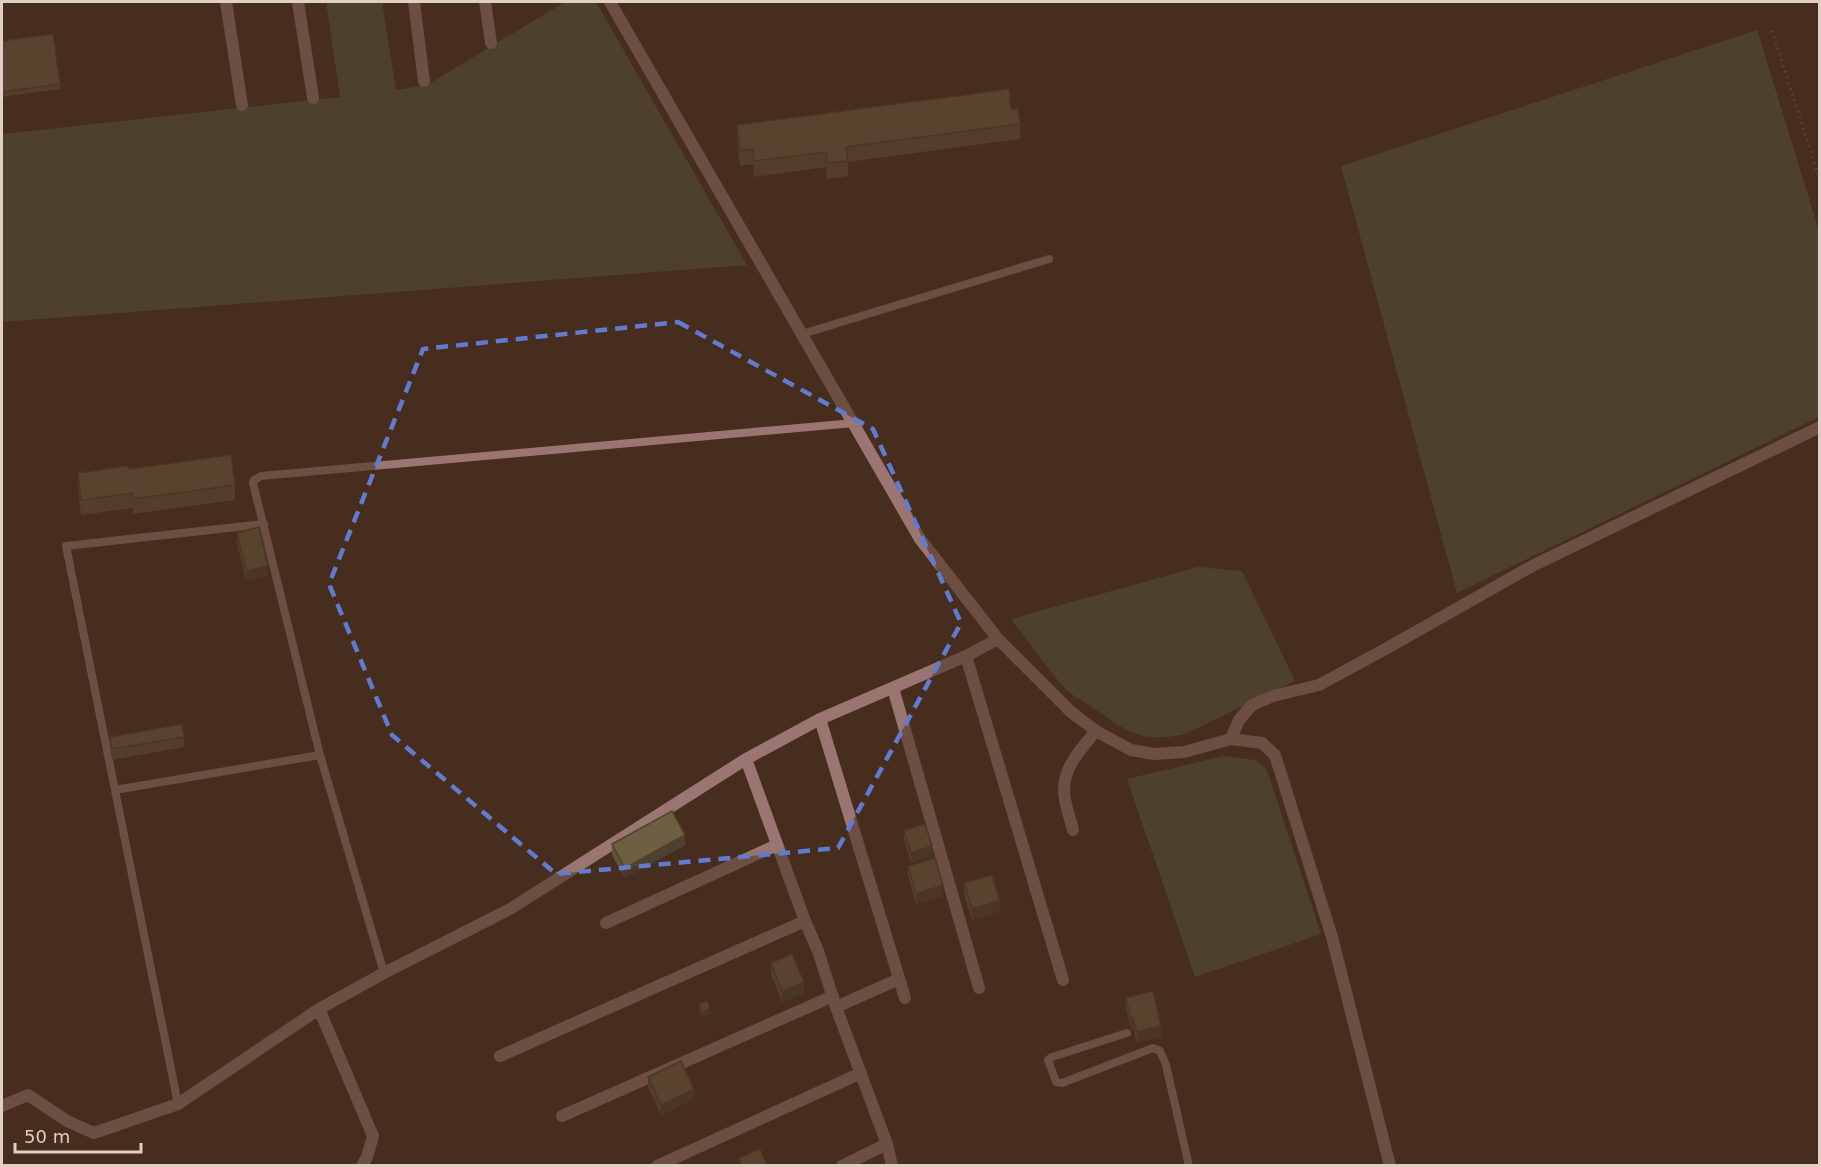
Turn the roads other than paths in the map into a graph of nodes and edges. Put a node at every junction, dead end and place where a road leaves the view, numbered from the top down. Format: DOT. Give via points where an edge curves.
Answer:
graph roads {
  1 [pos="226,2"];
  2 [pos="298,2"];
  3 [pos="414,2"];
  4 [pos="485,2"];
  5 [pos="610,2"];
  6 [pos="491,43"];
  7 [pos="424,81"];
  8 [pos="313,98"];
  9 [pos="242,105"];
  10 [pos="1049,259"];
  11 [pos="802,334"];
  12 [pos="854,423"];
  13 [pos="1820,427"];
  14 [pos="264,524"];
  15 [pos="998,639"];
  16 [pos="966,656"];
  17 [pos="893,688"];
  18 [pos="820,719"];
  19 [pos="1096,731"];
  20 [pos="1231,740"];
  21 [pos="320,755"];
  22 [pos="746,759"];
  23 [pos="115,790"];
  24 [pos="1073,830"];
  25 [pos="777,845"];
  26 [pos="805,921"];
  27 [pos="606,923"];
  28 [pos="384,973"];
  29 [pos="899,978"];
  30 [pos="1063,980"];
  31 [pos="979,988"];
  32 [pos="905,998"];
  33 [pos="835,1002"];
  34 [pos="319,1010"];
  35 [pos="1127,1033"];
  36 [pos="500,1056"];
  37 [pos="861,1073"];
  38 [pos="178,1104"];
  39 [pos="2,1106"];
  40 [pos="562,1116"];
  41 [pos="886,1144"];
  42 [pos="362,1166"];
  43 [pos="657,1166"];
  44 [pos="842,1166"];
  45 [pos="892,1166"];
  46 [pos="1189,1166"];
  47 [pos="1390,1166"];
  1 -- 9 [label="street"];
  2 -- 8 [label="street"];
  3 -- 7 [label="street"];
  4 -- 6 [label="street"];
  5 -- 11 [label="street"];
  10 -- 11 [label="lane"];
  11 -- 12 [label="street"];
  12 -- 14 [label="lane" via="261,476 254,483"];
  12 -- 15 [label="street" via="920,539"];
  13 -- 20 [label="street" via="1532,566 1319,685 1252,705 1239,720"];
  14 -- 21 [label="lane"];
  14 -- 23 [label="lane" via="66,546"];
  15 -- 16 [label="street"];
  15 -- 19 [label="street" via="1071,712"];
  16 -- 17 [label="street"];
  16 -- 30 [label="street"];
  17 -- 18 [label="street"];
  17 -- 31 [label="street"];
  18 -- 22 [label="street"];
  18 -- 29 [label="street"];
  19 -- 20 [label="street" via="1131,750 1154,754 1185,752"];
  19 -- 24 [label="street" via="1077,753 1066,776 1064,790"];
  20 -- 47 [label="street" via="1262,743 1275,755 1332,937"];
  21 -- 23 [label="lane"];
  21 -- 28 [label="lane"];
  22 -- 25 [label="street"];
  22 -- 28 [label="street" via="510,909"];
  23 -- 38 [label="lane"];
  25 -- 26 [label="street"];
  25 -- 27 [label="street"];
  26 -- 33 [label="street"];
  26 -- 36 [label="street"];
  28 -- 34 [label="street"];
  29 -- 32 [label="street"];
  29 -- 33 [label="street"];
  33 -- 37 [label="street"];
  33 -- 40 [label="street"];
  34 -- 38 [label="street"];
  34 -- 42 [label="street" via="373,1136"];
  35 -- 46 [label="lane" via="1052,1057 1048,1060 1056,1082 1153,1048 1160,1051"];
  37 -- 41 [label="street"];
  37 -- 43 [label="street"];
  38 -- 39 [label="street" via="94,1133 67,1121 28,1095"];
  41 -- 44 [label="street"];
  41 -- 45 [label="street"];
}
